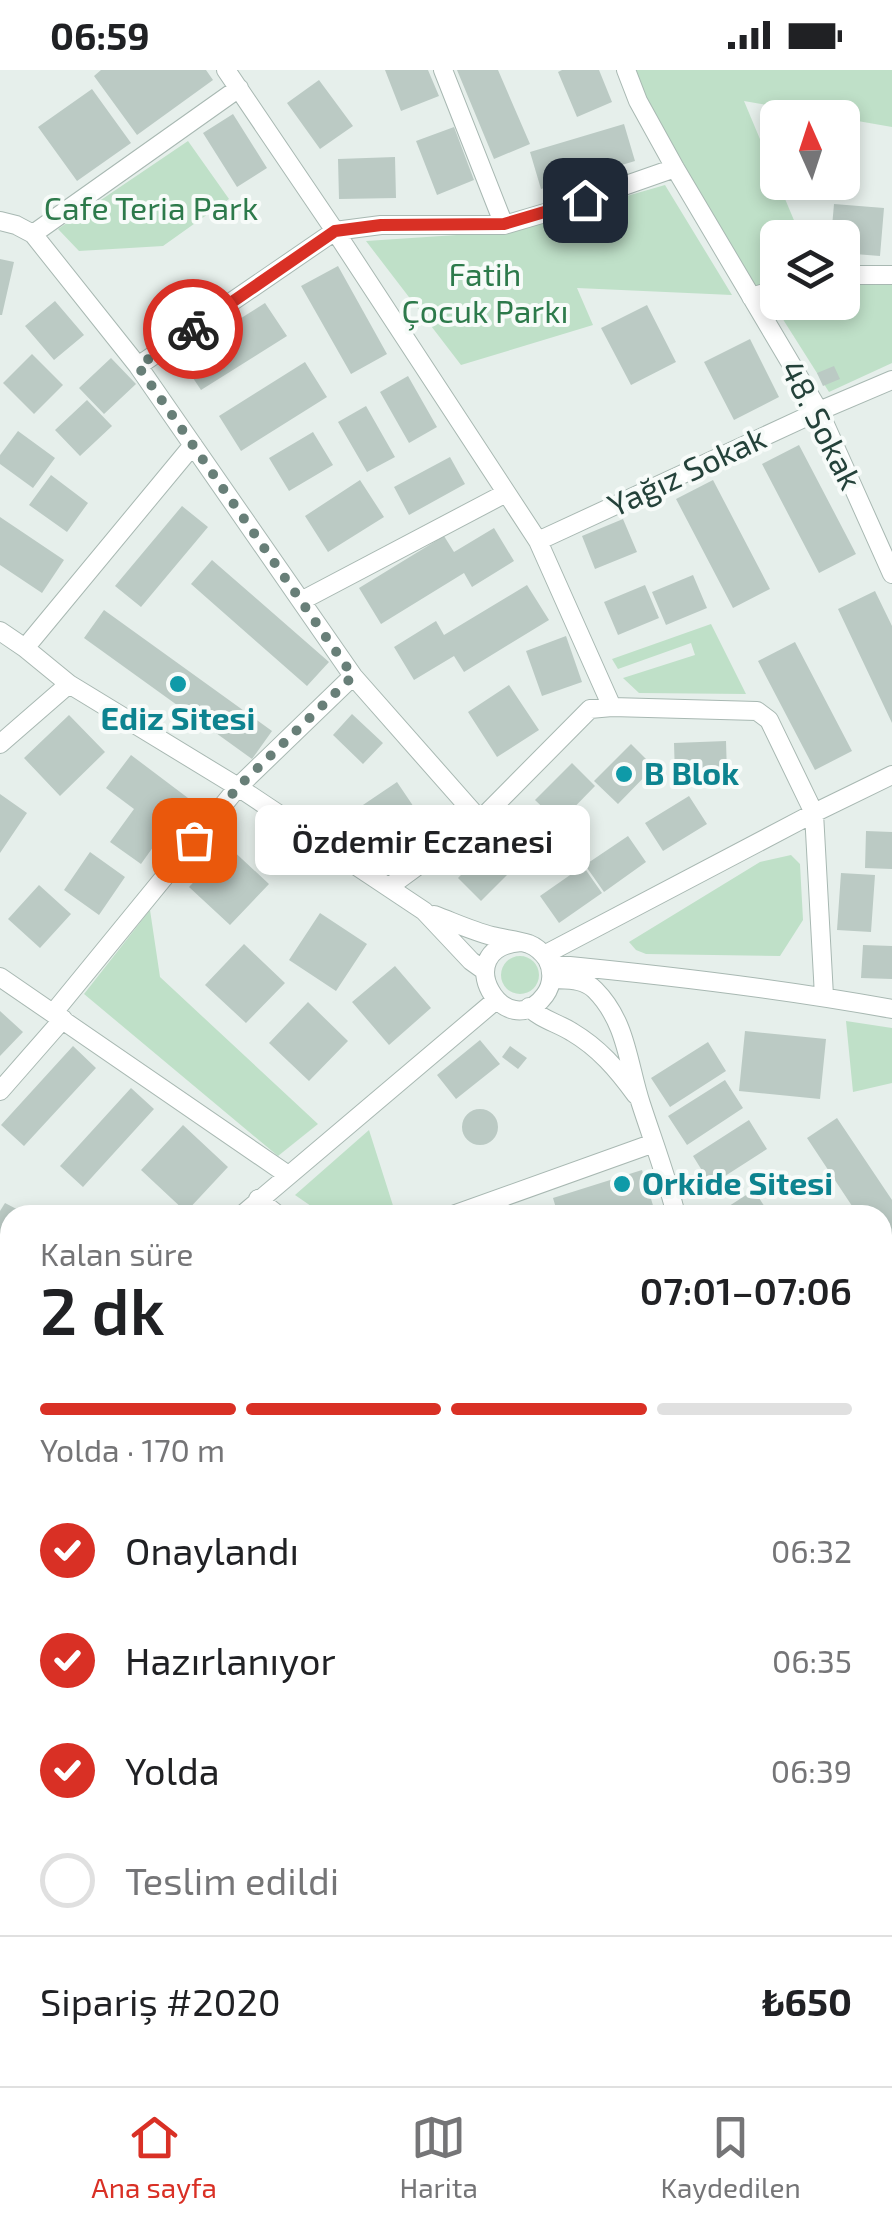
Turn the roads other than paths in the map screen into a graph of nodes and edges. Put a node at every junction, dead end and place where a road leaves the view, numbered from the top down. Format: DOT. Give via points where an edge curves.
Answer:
graph roads {
  1 [pos="226,70"];
  2 [pos="443,70"];
  3 [pos="626,70"];
  4 [pos="239,88"];
  5 [pos="675,168"];
  6 [pos="0,220"];
  7 [pos="504,224"];
  8 [pos="335,231"];
  9 [pos="33,234"];
  10 [pos="892,274"];
  11 [pos="860,275"];
  12 [pos="760,294"];
  13 [pos="751,296"];
  14 [pos="138,366"];
  15 [pos="892,380"];
  16 [pos="819,410"];
  17 [pos="193,445"];
  18 [pos="506,492"];
  19 [pos="538,541"];
  20 [pos="892,574"];
  21 [pos="301,601"];
  22 [pos="0,632"];
  23 [pos="25,648"];
  24 [pos="353,676"];
  25 [pos="68,684"];
  26 [pos="612,707"];
  27 [pos="0,744"];
  28 [pos="892,775"];
  29 [pos="238,787"];
  30 [pos="814,813"];
  31 [pos="480,820"];
  32 [pos="390,887"];
  33 [pos="424,911"];
  34 [pos="521,942"];
  35 [pos="548,966"];
  36 [pos="485,971"];
  37 [pos="0,977"];
  38 [pos="824,996"];
  39 [pos="496,1000"];
  40 [pos="529,1007"];
  41 [pos="892,1009"];
  42 [pos="58,1016"];
  43 [pos="0,1091"];
  44 [pos="639,1099"];
  45 [pos="654,1143"];
  46 [pos="288,1174"];
  47 [pos="258,1200"];
  48 [pos="253,1205"];
  49 [pos="265,1205"];
  50 [pos="481,1205"];
  51 [pos="674,1205"];
  1 -- 4 [label="street"];
  2 -- 7 [label="street"];
  3 -- 5 [label="street, 48. Sokak"];
  4 -- 8 [label="street"];
  4 -- 9 [label="street"];
  5 -- 7 [label="street"];
  5 -- 13 [label="street, 48. Sokak"];
  6 -- 9 [label="street"];
  7 -- 8 [label="street"];
  8 -- 14 [label="street"];
  8 -- 18 [label="street"];
  9 -- 14 [label="street"];
  10 -- 11 [label="street"];
  12 -- 13 [label="street"];
  13 -- 16 [label="street, 48. Sokak"];
  14 -- 17 [label="street"];
  15 -- 16 [label="street, Yağız Sokak"];
  16 -- 19 [label="street, Yağız Sokak"];
  16 -- 20 [label="street, 48. Sokak"];
  17 -- 21 [label="street"];
  17 -- 23 [label="street"];
  18 -- 19 [label="street"];
  18 -- 21 [label="street"];
  19 -- 26 [label="street"];
  21 -- 24 [label="street"];
  22 -- 23 [label="street"];
  23 -- 25 [label="street"];
  24 -- 29 [label="street"];
  24 -- 31 [label="street"];
  25 -- 27 [label="street"];
  25 -- 29 [label="street"];
  26 -- 30 [label="street" via="757,711 769,720"];
  26 -- 31 [label="street" via="590,709"];
  28 -- 30 [label="street"];
  29 -- 32 [label="street"];
  29 -- 42 [label="street"];
  30 -- 35 [label="street"];
  30 -- 38 [label="street"];
  31 -- 32 [label="street"];
  32 -- 33 [label="street"];
  33 -- 34 [label="street"];
  33 -- 36 [label="street"];
  34 -- 35 [label="street" via="538,948"];
  34 -- 36 [label="street" via="501,947"];
  35 -- 38 [label="street"];
  35 -- 40 [label="street" via="544,996"];
  35 -- 44 [label="street" via="594,989 609,1008"];
  36 -- 39 [label="street"];
  37 -- 42 [label="street"];
  38 -- 41 [label="street"];
  39 -- 40 [label="street"];
  39 -- 46 [label="street"];
  40 -- 44 [label="street" via="596,1048"];
  42 -- 43 [label="street"];
  42 -- 46 [label="street"];
  44 -- 45 [label="street"];
  45 -- 50 [label="street"];
  45 -- 51 [label="street"];
  46 -- 47 [label="street"];
  47 -- 48 [label="street"];
  47 -- 49 [label="street"];
}
